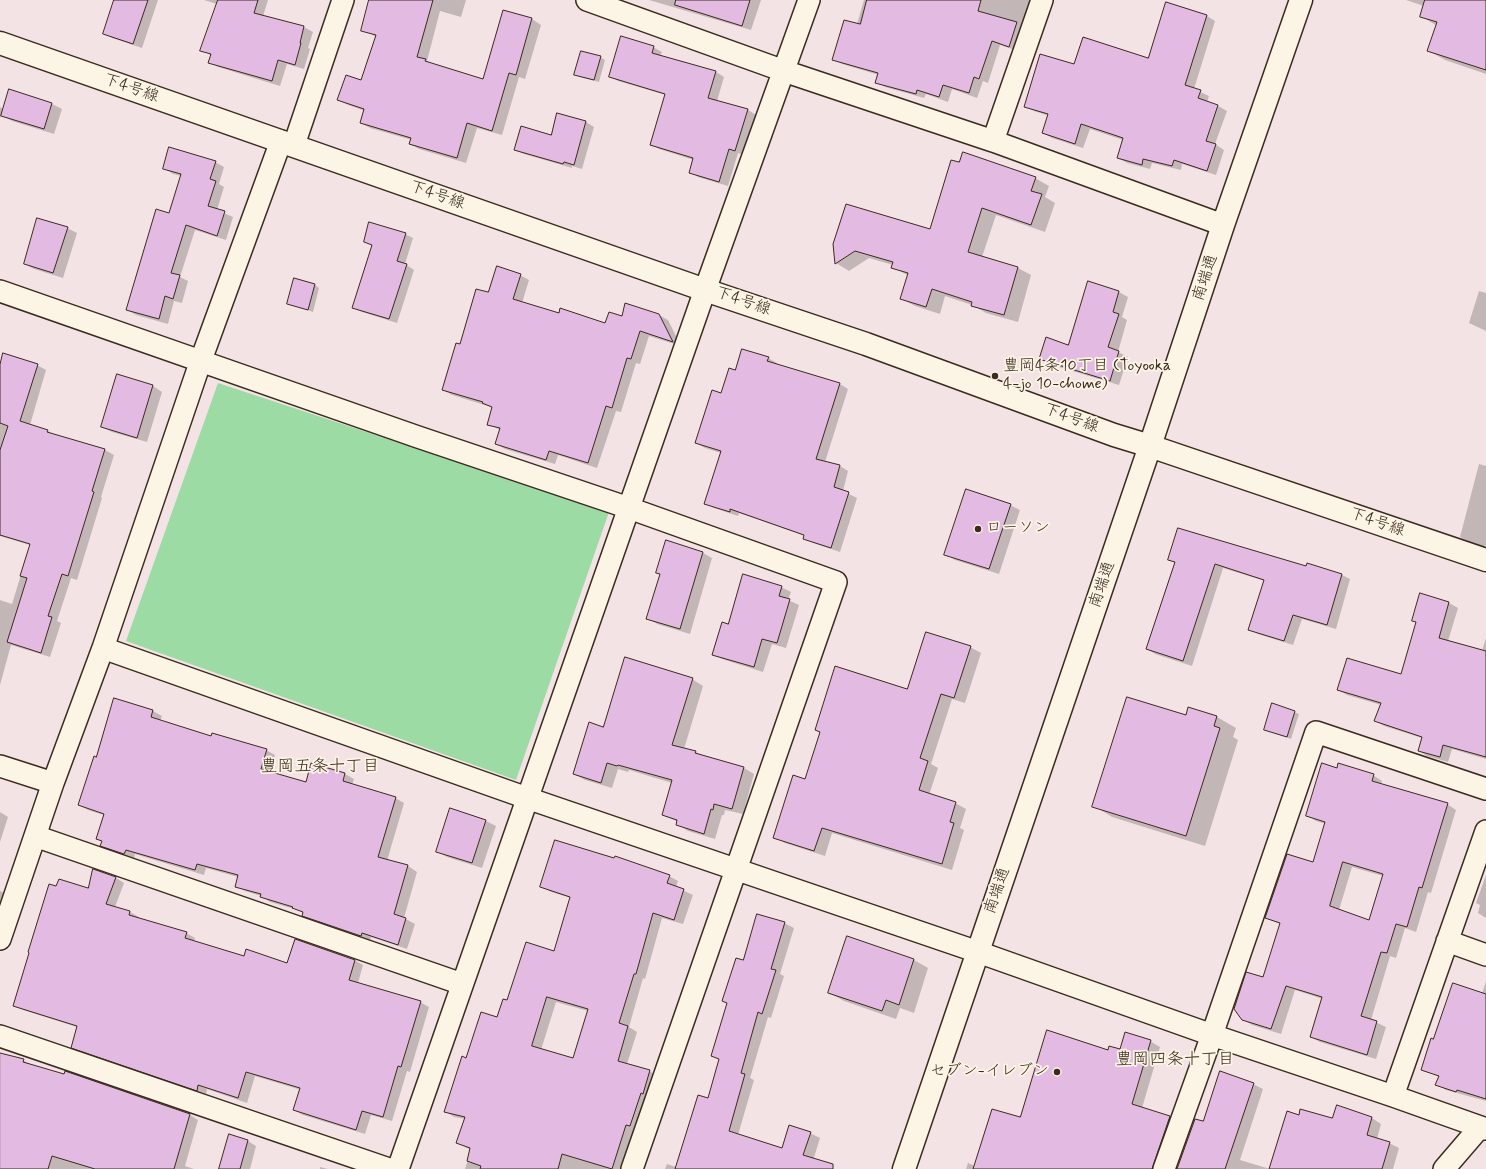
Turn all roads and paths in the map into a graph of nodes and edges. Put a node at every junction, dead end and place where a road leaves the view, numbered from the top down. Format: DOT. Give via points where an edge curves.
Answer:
graph roads {
  1 [pos="343,0"];
  2 [pos="587,0"];
  3 [pos="809,0"];
  4 [pos="1042,0"];
  5 [pos="1301,0"];
  6 [pos="0,43"];
  7 [pos="784,71"];
  8 [pos="992,141"];
  9 [pos="288,143"];
  10 [pos="1223,225"];
  11 [pos="705,290"];
  12 [pos="1,293"];
  13 [pos="201,360"];
  14 [pos="1150,446"];
  15 [pos="629,508"];
  16 [pos="1486,560"];
  17 [pos="103,648"];
  18 [pos="0,766"];
  19 [pos="53,783"];
  20 [pos="1486,789"];
  21 [pos="527,798"];
  22 [pos="1486,831"];
  23 [pos="35,836"];
  24 [pos="736,869"];
  25 [pos="0,939"];
  26 [pos="1447,941"];
  27 [pos="978,952"];
  28 [pos="1486,955"];
  29 [pos="462,984"];
  30 [pos="1212,1035"];
  31 [pos="0,1036"];
  32 [pos="1393,1096"];
  33 [pos="1483,1128"];
  34 [pos="389,1169"];
  35 [pos="398,1169"];
  36 [pos="632,1169"];
  37 [pos="904,1169"];
  38 [pos="1164,1169"];
  39 [pos="1444,1169"];
  1 -- 9 [label="street"];
  2 -- 7 [label="street"];
  3 -- 7 [label="street"];
  4 -- 8 [label="street"];
  5 -- 10 [label="street, 南端通"];
  6 -- 9 [label="street, 下4号線"];
  7 -- 8 [label="street"];
  7 -- 11 [label="street"];
  8 -- 10 [label="street"];
  9 -- 11 [label="street, 下4号線"];
  9 -- 13 [label="street"];
  10 -- 14 [label="street, 南端通"];
  11 -- 14 [label="street, 下4号線" via="866,344"];
  11 -- 15 [label="street"];
  12 -- 13 [label="street"];
  13 -- 15 [label="street"];
  13 -- 17 [label="street"];
  14 -- 16 [label="street, 下4号線"];
  14 -- 27 [label="street, 南端通"];
  15 -- 21 [label="street"];
  15 -- 24 [label="street" via="836,582"];
  17 -- 19 [label="street"];
  17 -- 21 [label="street"];
  18 -- 19 [label="street"];
  19 -- 23 [label="street"];
  20 -- 30 [label="street" via="1316,732"];
  21 -- 24 [label="street"];
  21 -- 29 [label="street"];
  22 -- 26 [label="street"];
  23 -- 25 [label="street"];
  23 -- 29 [label="street"];
  24 -- 27 [label="street"];
  24 -- 36 [label="street"];
  26 -- 28 [label="street"];
  26 -- 32 [label="street"];
  27 -- 30 [label="street"];
  27 -- 37 [label="street, 南端通"];
  29 -- 35 [label="street"];
  30 -- 32 [label="street"];
  30 -- 38 [label="street"];
  31 -- 34 [label="street"];
  32 -- 33 [label="street"];
  33 -- 39 [label="street"];
}
